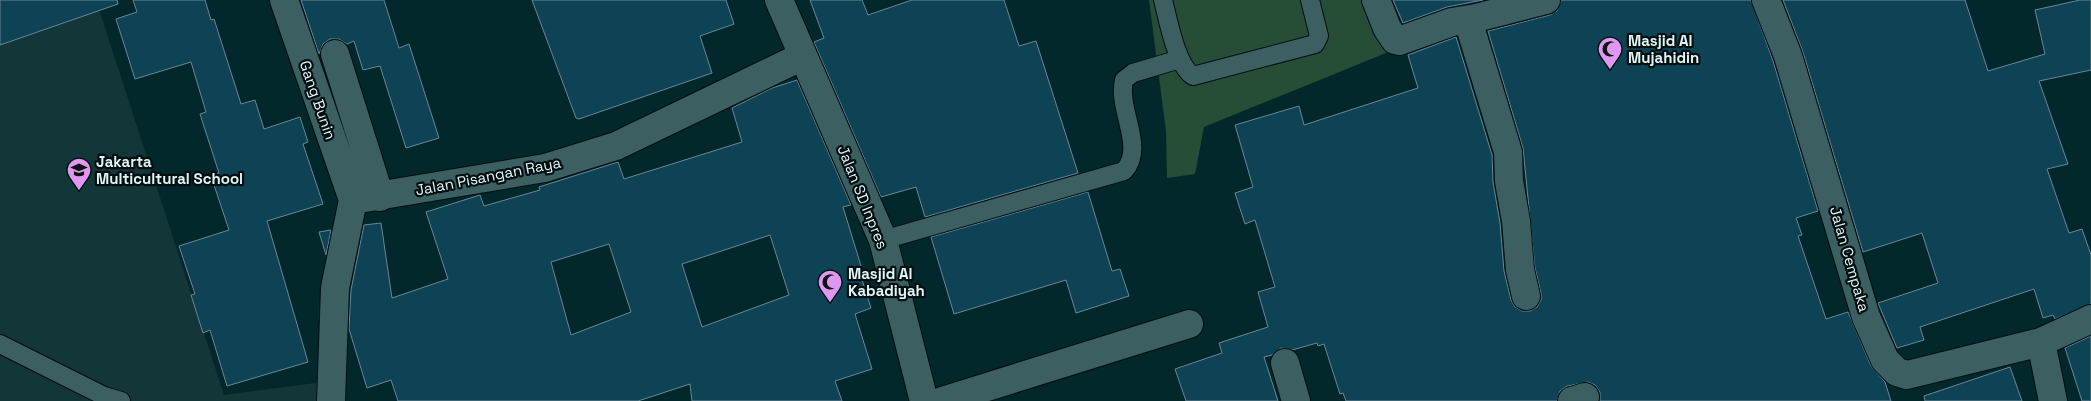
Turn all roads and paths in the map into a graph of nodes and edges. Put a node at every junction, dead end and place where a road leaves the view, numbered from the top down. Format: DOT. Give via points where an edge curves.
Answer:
graph roads {
  1 [pos="284,0"];
  2 [pos="779,0"];
  3 [pos="1163,0"];
  4 [pos="1310,0"];
  5 [pos="1376,0"];
  6 [pos="1546,0"];
  7 [pos="1766,0"];
  8 [pos="1468,20"];
  9 [pos="335,54"];
  10 [pos="803,56"];
  11 [pos="1180,58"];
  12 [pos="380,197"];
  13 [pos="354,200"];
  14 [pos="883,240"];
  15 [pos="1526,296"];
  16 [pos="2091,319"];
  17 [pos="1189,324"];
  18 [pos="2041,342"];
  19 [pos="0,344"];
  20 [pos="1285,363"];
  21 [pos="121,401"];
  22 [pos="331,401"];
  23 [pos="924,401"];
  24 [pos="942,401"];
  25 [pos="1296,401"];
  26 [pos="2053,401"];
  1 -- 13 [label="street, Gang Bunin"];
  2 -- 10 [label="street"];
  3 -- 11 [label="lane"];
  4 -- 11 [label="lane" via="1319,36 1314,44 1193,76"];
  5 -- 8 [label="street" via="1396,41 1452,22"];
  6 -- 8 [label="street"];
  7 -- 18 [label="street, Jalan Cempaka" via="1788,56 1866,317 1885,360 1897,372 1907,375"];
  8 -- 15 [label="street" via="1508,152 1508,181"];
  9 -- 12 [label="street"];
  10 -- 12 [label="street, Jalan Pisangan Raya" via="616,146 545,168"];
  10 -- 14 [label="street, Jalan SD Inpres"];
  11 -- 14 [label="lane" via="1133,73 1124,80 1121,95 1134,152 1130,165 1124,171"];
  12 -- 13 [label="street, Jalan Pisangan Raya"];
  13 -- 22 [label="street" via="334,288"];
  14 -- 23 [label="street, Jalan SD Inpres"];
  16 -- 18 [label="street, Jalan Cempaka"];
  17 -- 24 [label="street"];
  18 -- 26 [label="street"];
  19 -- 21 [label="lane" via="104,396"];
  20 -- 25 [label="street"];
}
